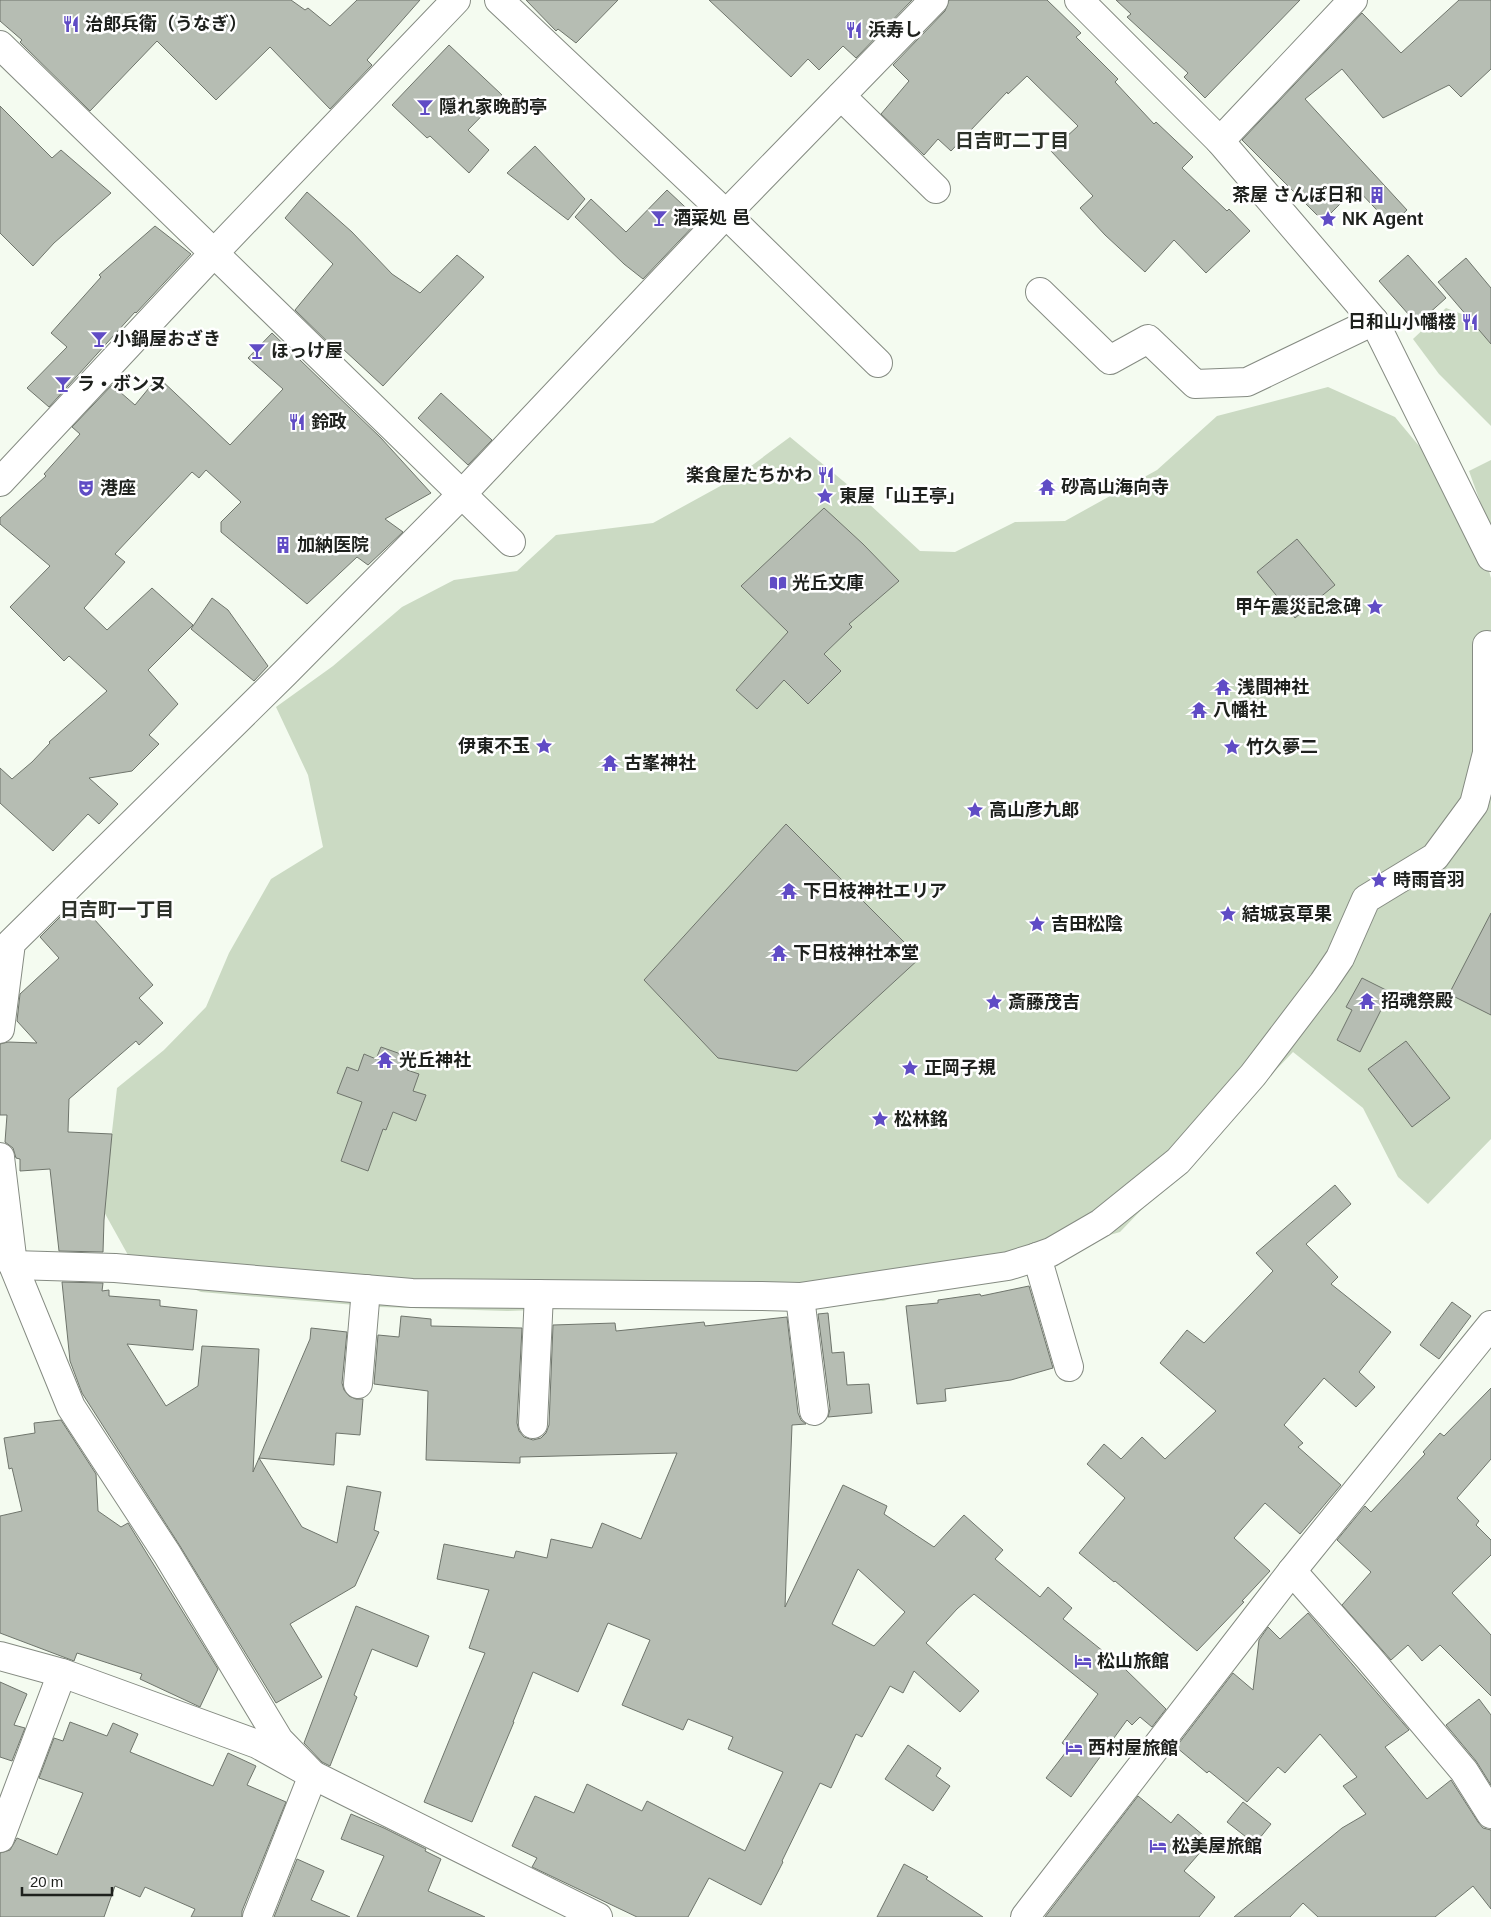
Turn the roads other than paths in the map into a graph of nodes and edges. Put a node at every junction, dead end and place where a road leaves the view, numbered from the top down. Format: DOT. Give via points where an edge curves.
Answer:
graph roads {
  1 [pos="456,0"];
  2 [pos="500,0"];
  3 [pos="934,0"];
  4 [pos="1079,0"];
  5 [pos="1353,0"];
  6 [pos="0,45"];
  7 [pos="840,96"];
  8 [pos="1220,142"];
  9 [pos="936,189"];
  10 [pos="726,214"];
  11 [pos="214,253"];
  12 [pos="1040,292"];
  13 [pos="1374,321"];
  14 [pos="878,363"];
  15 [pos="0,482"];
  16 [pos="462,494"];
  17 [pos="511,542"];
  18 [pos="1491,557"];
  19 [pos="1487,645"];
  20 [pos="5,938"];
  21 [pos="0,1029"];
  22 [pos="0,1157"];
  23 [pos="1037,1257"];
  24 [pos="13,1265"];
  25 [pos="366,1289"];
  26 [pos="539,1294"];
  27 [pos="800,1298"];
  28 [pos="1491,1326"];
  29 [pos="1070,1367"];
  30 [pos="358,1384"];
  31 [pos="814,1412"];
  32 [pos="533,1424"];
  33 [pos="1292,1571"];
  34 [pos="0,1656"];
  35 [pos="62,1673"];
  36 [pos="313,1775"];
  37 [pos="1491,1814"];
  38 [pos="0,1838"];
  39 [pos="257,1917"];
  40 [pos="598,1917"];
  41 [pos="1025,1917"];
  1 -- 11 [label="street"];
  2 -- 10 [label="street"];
  3 -- 7 [label="street"];
  4 -- 8 [label="street"];
  5 -- 8 [label="street"];
  6 -- 11 [label="street"];
  7 -- 9 [label="street"];
  7 -- 10 [label="street"];
  8 -- 13 [label="street"];
  10 -- 14 [label="street"];
  10 -- 16 [label="street"];
  11 -- 15 [label="street"];
  11 -- 16 [label="street"];
  12 -- 13 [label="street" via="1110,360 1148,339 1195,384 1247,382"];
  13 -- 18 [label="street"];
  16 -- 17 [label="street"];
  16 -- 20 [label="street" via="285,673"];
  19 -- 23 [label="street" via="1487,753 1474,804 1463,819 1435,857 1366,899 1340,958 1323,983 1253,1075 1178,1160 1101,1223"];
  20 -- 21 [label="street"];
  22 -- 24 [label="street"];
  23 -- 27 [label="street" via="1008,1266"];
  23 -- 29 [label="street"];
  24 -- 25 [label="street" via="115,1268"];
  24 -- 36 [label="street" via="71,1407 167,1554 279,1740"];
  25 -- 26 [label="street" via="412,1293"];
  25 -- 30 [label="street"];
  26 -- 27 [label="street"];
  26 -- 32 [label="street"];
  27 -- 31 [label="street"];
  28 -- 33 [label="street"];
  33 -- 37 [label="street" via="1464,1772"];
  33 -- 41 [label="street"];
  34 -- 35 [label="street"];
  35 -- 36 [label="street" via="257,1744"];
  35 -- 38 [label="street"];
  36 -- 39 [label="street"];
  36 -- 40 [label="street"];
}
